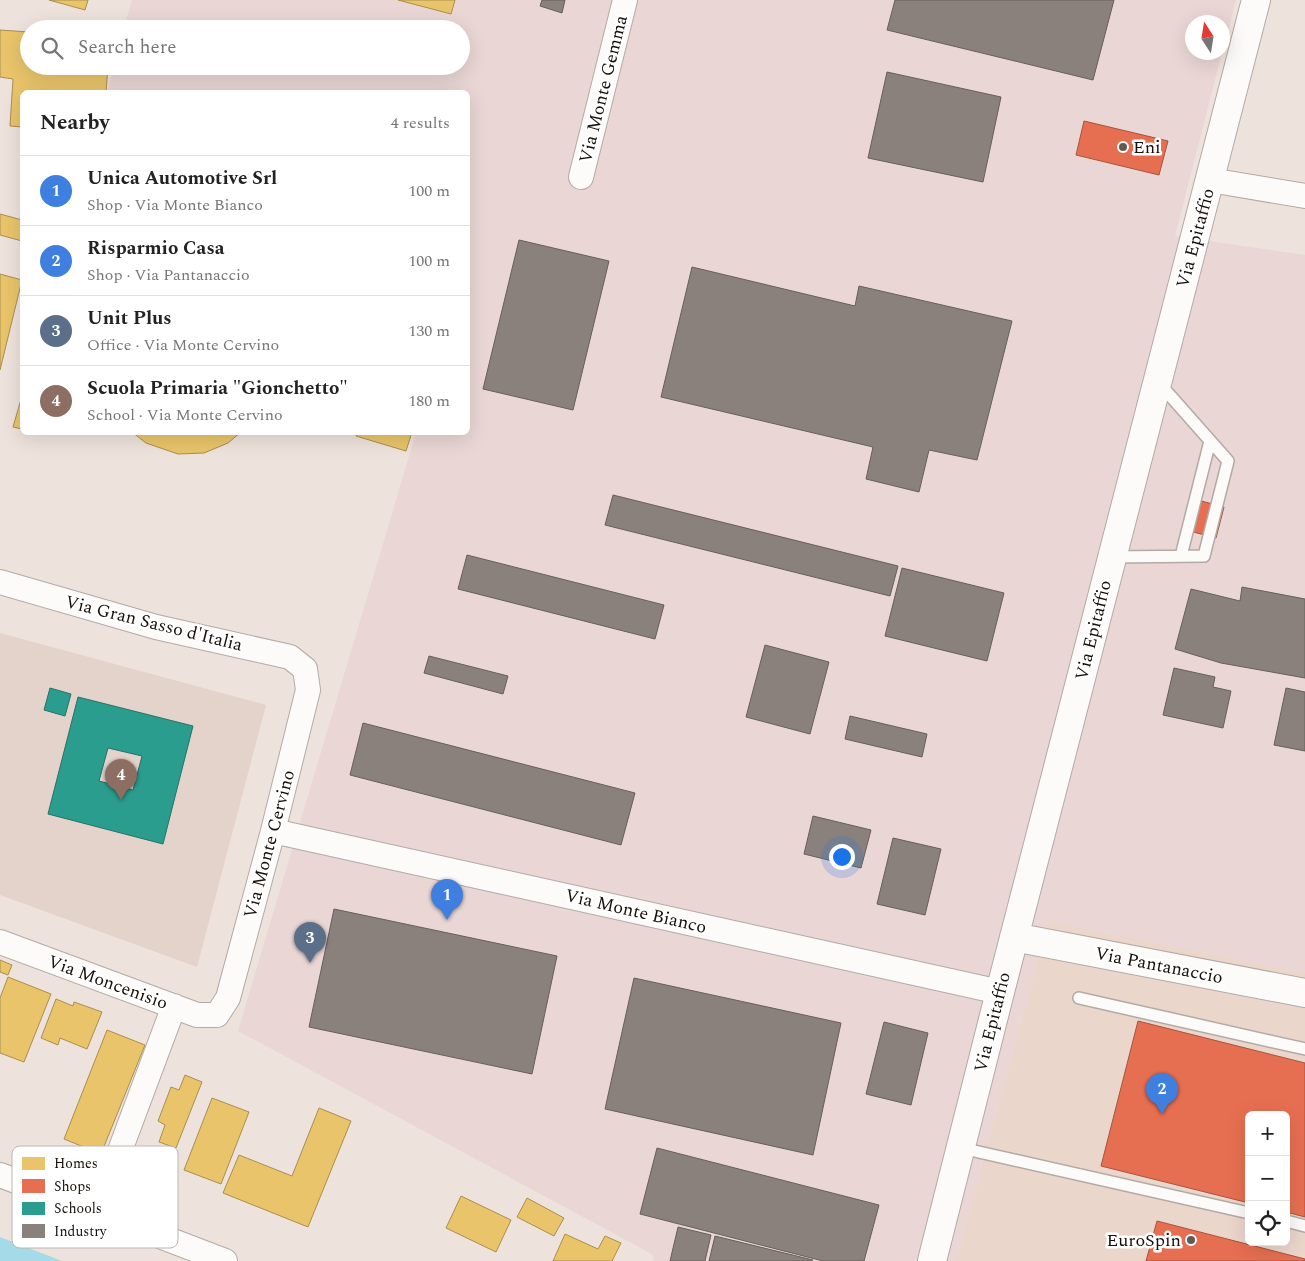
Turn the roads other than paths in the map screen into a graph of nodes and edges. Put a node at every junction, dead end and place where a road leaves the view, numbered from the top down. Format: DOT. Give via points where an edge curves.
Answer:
graph roads {
  1 [pos="624,0"];
  2 [pos="1256,0"];
  3 [pos="580,178"];
  4 [pos="1210,180"];
  5 [pos="1305,196"];
  6 [pos="1158,381"];
  7 [pos="1210,441"];
  8 [pos="1181,556"];
  9 [pos="1112,557"];
  10 [pos="0,582"];
  11 [pos="305,669"];
  12 [pos="273,831"];
  13 [pos="1014,938"];
  14 [pos="0,942"];
  15 [pos="1000,992"];
  16 [pos="1305,993"];
  17 [pos="1079,998"];
  18 [pos="174,1006"];
  19 [pos="217,1015"];
  20 [pos="1305,1049"];
  21 [pos="122,1146"];
  22 [pos="961,1148"];
  23 [pos="0,1175"];
  24 [pos="12,1180"];
  25 [pos="1245,1212"];
  26 [pos="1290,1222"];
  27 [pos="1305,1226"];
  28 [pos="178,1243"];
  29 [pos="225,1261"];
  30 [pos="932,1261"];
  1 -- 3 [label="street, Via Monte Gemma"];
  2 -- 4 [label="main road, Via Epitaffio"];
  4 -- 5 [label="street"];
  4 -- 6 [label="main road, Via Epitaffio"];
  6 -- 7 [label="lane"];
  6 -- 9 [label="main road, Via Epitaffio"];
  7 -- 8 [label="lane"];
  7 -- 8 [label="lane" via="1228,461 1204,556"];
  8 -- 9 [label="lane"];
  9 -- 13 [label="main road, Via Epitaffio"];
  10 -- 11 [label="street, Via Gran Sasso d'Italia" via="156,626 290,657"];
  11 -- 12 [label="street, Via Monte Cervino" via="308,690"];
  12 -- 15 [label="street, Via Monte Bianco"];
  12 -- 19 [label="street, Via Monte Cervino" via="228,998"];
  13 -- 15 [label="main road, Via Epitaffio"];
  13 -- 16 [label="main road, Via Pantanaccio"];
  14 -- 18 [label="street, Via Moncenisio"];
  15 -- 22 [label="main road, Via Epitaffio"];
  17 -- 20 [label="lane"];
  18 -- 19 [label="street, Via Moncenisio" via="197,1015"];
  18 -- 21 [label="street"];
  22 -- 25 [label="lane"];
  22 -- 30 [label="main road, Via Epitaffio"];
  23 -- 24 [label="street"];
  26 -- 27 [label="lane"];
  28 -- 29 [label="street"];
}
